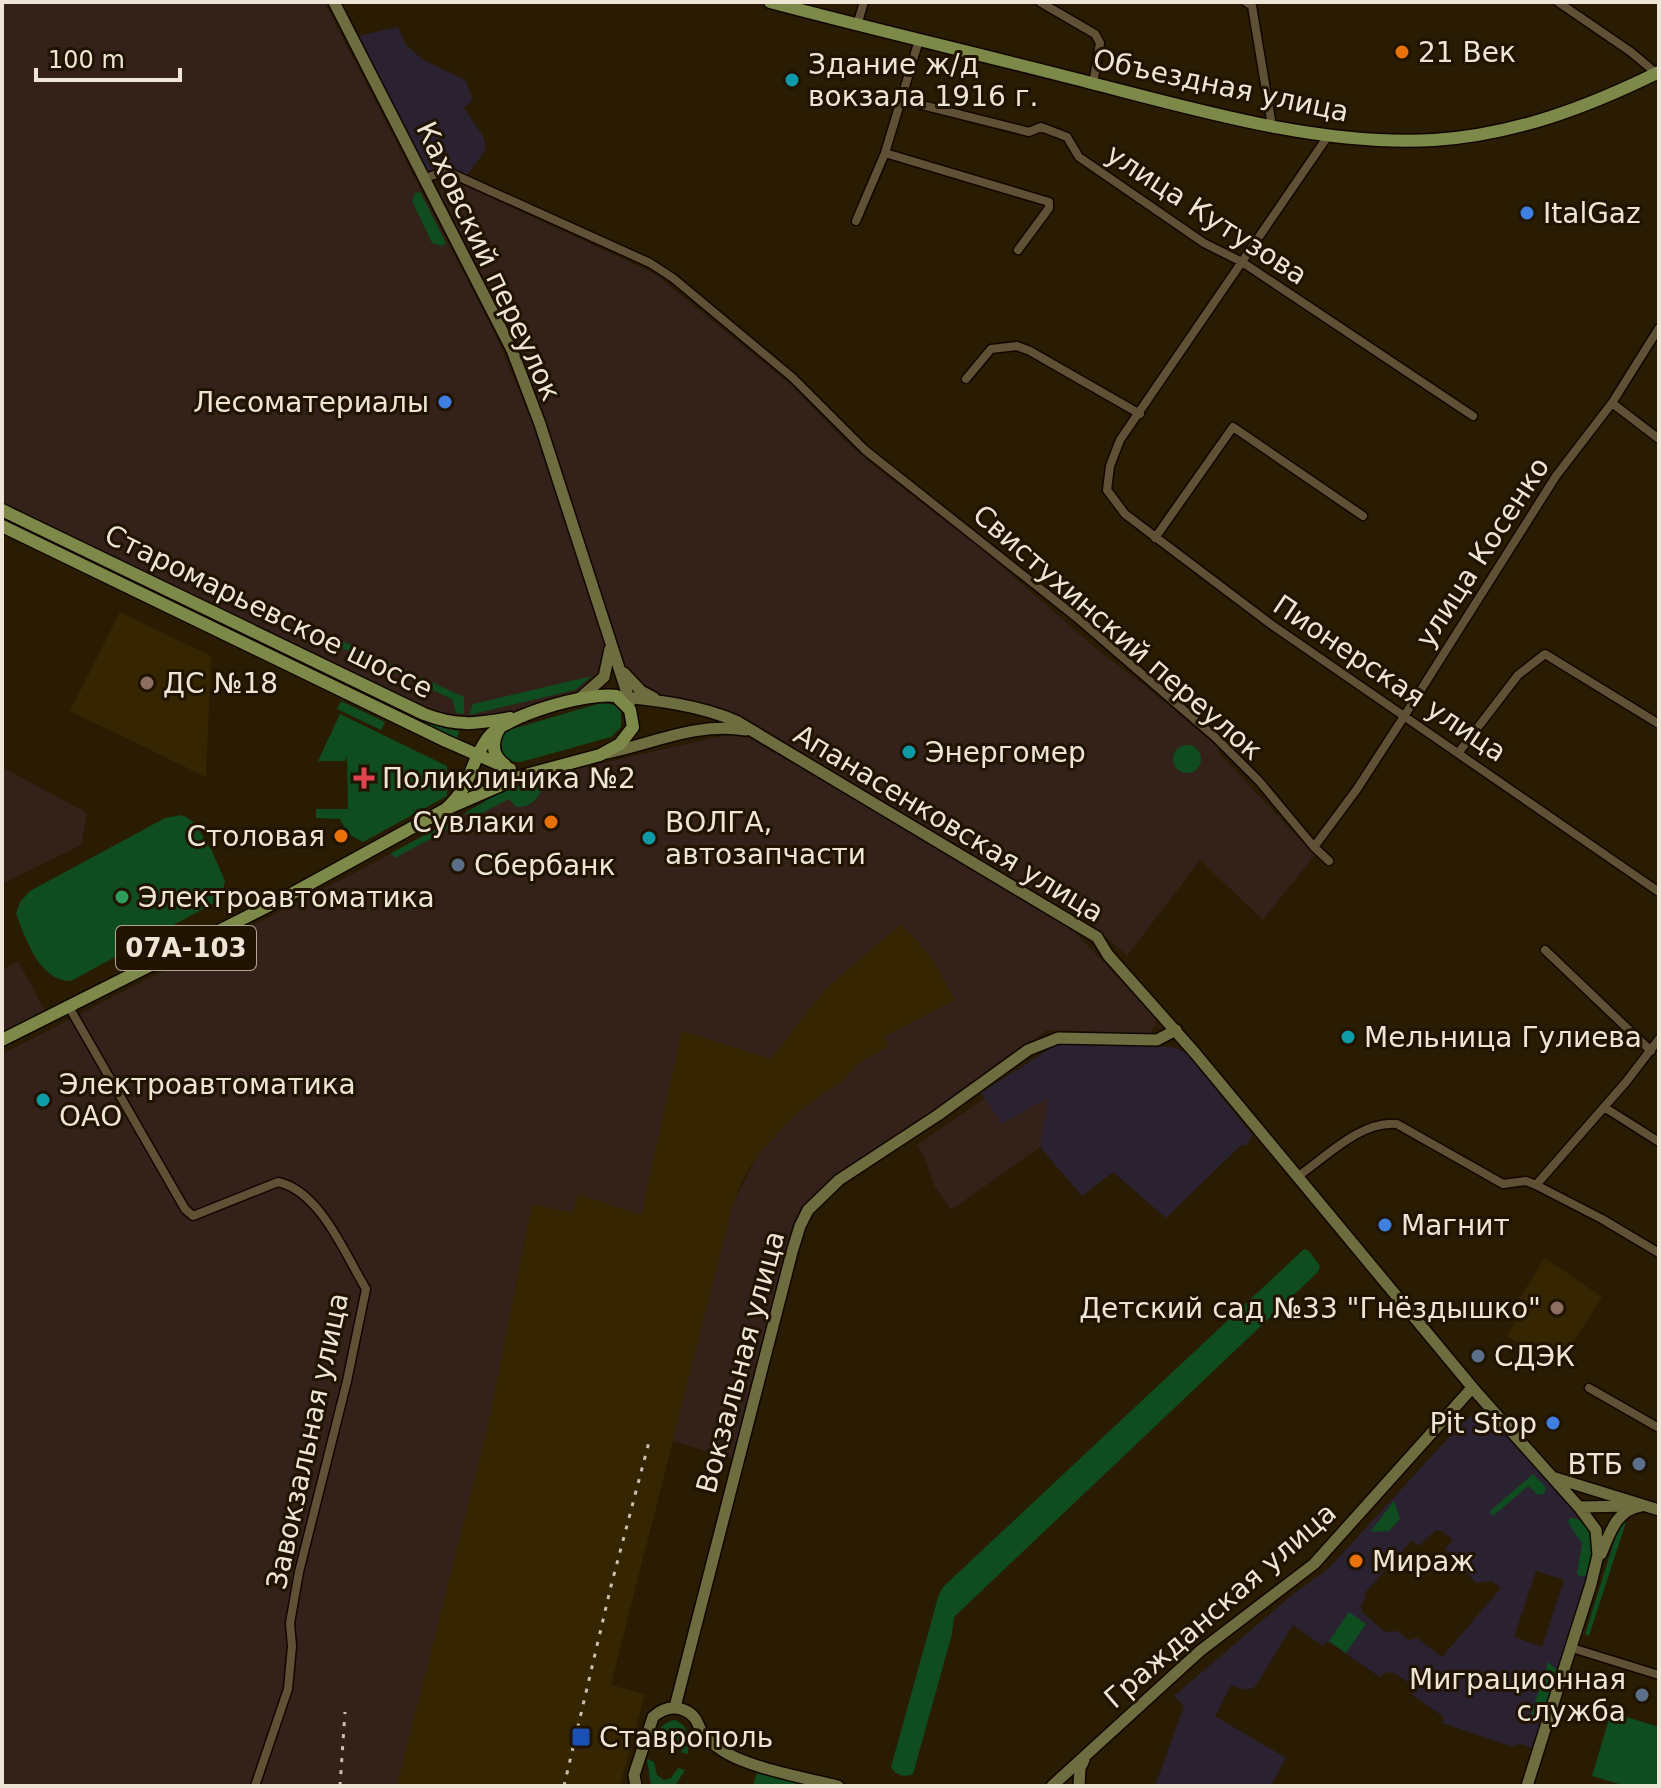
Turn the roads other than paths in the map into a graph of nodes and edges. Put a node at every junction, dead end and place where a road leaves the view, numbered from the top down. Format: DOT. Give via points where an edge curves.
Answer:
graph roads {
  1 [pos="334,2"];
  2 [pos="770,2"];
  3 [pos="864,2"];
  4 [pos="1040,2"];
  5 [pos="1246,2"];
  6 [pos="1558,2"];
  7 [pos="857,25"];
  8 [pos="919,40"];
  9 [pos="1658,73"];
  10 [pos="1093,84"];
  11 [pos="902,100"];
  12 [pos="1272,126"];
  13 [pos="1328,136"];
  14 [pos="885,153"];
  15 [pos="425,178"];
  16 [pos="856,221"];
  17 [pos="1018,250"];
  18 [pos="1242,262"];
  19 [pos="1659,328"];
  20 [pos="966,379"];
  21 [pos="1612,403"];
  22 [pos="1140,414"];
  23 [pos="1473,416"];
  24 [pos="1659,439"];
  25 [pos="2,510"];
  26 [pos="1363,516"];
  27 [pos="2,526"];
  28 [pos="1155,538"];
  29 [pos="611,640"];
  30 [pos="619,667"];
  31 [pos="622,697"];
  32 [pos="579,700"];
  33 [pos="662,701"];
  34 [pos="1405,715"];
  35 [pos="521,716"];
  36 [pos="1659,724"];
  37 [pos="500,727"];
  38 [pos="758,735"];
  39 [pos="457,747"];
  40 [pos="1459,752"];
  41 [pos="600,755"];
  42 [pos="478,756"];
  43 [pos="510,769"];
  44 [pos="547,769"];
  45 [pos="468,782"];
  46 [pos="446,809"];
  47 [pos="1314,847"];
  48 [pos="1329,861"];
  49 [pos="1659,892"];
  50 [pos="1545,950"];
  51 [pos="69,1007"];
  52 [pos="1176,1030"];
  53 [pos="1659,1039"];
  54 [pos="2,1040"];
  55 [pos="1651,1051"];
  56 [pos="1604,1107"];
  57 [pos="1659,1142"];
  58 [pos="1297,1177"];
  59 [pos="1536,1185"];
  60 [pos="1659,1253"];
  61 [pos="1472,1388"];
  62 [pos="1589,1388"];
  63 [pos="1659,1428"];
  64 [pos="1552,1477"];
  65 [pos="1616,1497"];
  66 [pos="1578,1506"];
  67 [pos="1640,1506"];
  68 [pos="1659,1510"];
  69 [pos="1595,1565"];
  70 [pos="1572,1648"];
  71 [pos="1659,1675"];
  72 [pos="675,1707"];
  73 [pos="1092,1749"];
  74 [pos="255,1786"];
  75 [pos="636,1786"];
  76 [pos="838,1786"];
  77 [pos="1052,1786"];
  78 [pos="1079,1786"];
  79 [pos="1527,1786"];
  1 -- 15 [label="main road, Каховский переулок"];
  2 -- 7 [label="main road, Объездная улица"];
  3 -- 7 [label="street"];
  4 -- 10 [label="street" via="1095,34 1100,43"];
  5 -- 12 [label="street" via="1252,6"];
  6 -- 9 [label="street"];
  7 -- 8 [label="main road, Объездная улица"];
  8 -- 10 [label="main road, Объездная улица"];
  8 -- 11 [label="street"];
  9 -- 13 [label="main road, Объездная улица" via="1567,113 1494,132 1433,140"];
  10 -- 12 [label="main road, Объездная улица"];
  11 -- 14 [label="street"];
  11 -- 18 [label="street, улица Кутузова" via="1029,132 1041,127 1067,137 1079,157 1204,243"];
  12 -- 13 [label="main road, Объездная улица"];
  13 -- 18 [label="street"];
  14 -- 16 [label="street"];
  14 -- 17 [label="street" via="1049,202"];
  15 -- 29 [label="main road, Каховский переулок" via="512,350"];
  15 -- 47 [label="street, Свистухинский переулок" via="446,171 673,278 793,378 865,450 1076,617 1215,737"];
  18 -- 22 [label="street"];
  18 -- 23 [label="street, улица Кутузова"];
  19 -- 21 [label="street, улица Косенко"];
  20 -- 22 [label="street" via="991,349 1017,346"];
  21 -- 24 [label="street"];
  21 -- 34 [label="street, улица Косенко" via="1547,489"];
  22 -- 28 [label="street, Пионерская улица" via="1120,440 1107,490 1125,514"];
  25 -- 35 [label="main road, Старомарьевское шоссе" via="446,722 464,725"];
  26 -- 28 [label="street" via="1233,427"];
  27 -- 39 [label="main road, Старомарьевское шоссе"];
  28 -- 34 [label="street, Пионерская улица"];
  29 -- 30 [label="main road, Каховский переулок"];
  29 -- 32 [label="main road" via="604,677"];
  30 -- 31 [label="main road, Каховский переулок"];
  30 -- 33 [label="main road" via="641,691"];
  31 -- 32 [label="main road"];
  31 -- 33 [label="main road"];
  31 -- 41 [label="main road" via="634,718 629,735"];
  32 -- 35 [label="main road"];
  33 -- 38 [label="main road" via="722,715"];
  34 -- 40 [label="street, Пионерская улица"];
  34 -- 47 [label="street, улица Косенко"];
  35 -- 37 [label="main road"];
  36 -- 40 [label="street" via="1545,654 1518,675"];
  37 -- 42 [label="main road"];
  37 -- 43 [label="main road" via="494,750"];
  38 -- 41 [label="main road" via="727,727 701,728"];
  38 -- 52 [label="main road, Апанасенковская улица" via="1097,937"];
  39 -- 42 [label="main road, Старомарьевское шоссе"];
  39 -- 45 [label="main road" via="469,762"];
  40 -- 49 [label="street, Пионерская улица"];
  41 -- 44 [label="main road"];
  42 -- 43 [label="main road, Старомарьевское шоссе"];
  42 -- 45 [label="main road"];
  43 -- 44 [label="main road"];
  44 -- 46 [label="main road"];
  45 -- 46 [label="main road"];
  46 -- 51 [label="main road, 07А-103"];
  47 -- 48 [label="street, Свистухинский переулок"];
  50 -- 55 [label="street"];
  51 -- 54 [label="main road, 07А-103"];
  51 -- 74 [label="street, Завокзальная улица" via="185,1209 193,1216 278,1182 292,1185 328,1223 366,1289 299,1572 290,1623 288,1689"];
  52 -- 58 [label="main road, Апанасенковская улица"];
  52 -- 72 [label="main road, Вокзальная улица" via="1157,1040 1058,1038 1028,1050 839,1180 808,1210 792,1252"];
  53 -- 55 [label="street"];
  55 -- 56 [label="street"];
  56 -- 57 [label="street"];
  56 -- 59 [label="street"];
  58 -- 59 [label="street" via="1359,1134 1388,1123 1503,1184"];
  58 -- 61 [label="main road, Апанасенковская улица"];
  59 -- 60 [label="street"];
  61 -- 64 [label="main road, Апанасенковская улица"];
  61 -- 73 [label="main road, Гражданская улица" via="1314,1564 1200,1651"];
  62 -- 63 [label="street"];
  64 -- 65 [label="main road"];
  64 -- 66 [label="main road, Апанасенковская улица"];
  65 -- 66 [label="main road" via="1592,1495"];
  65 -- 67 [label="main road"];
  66 -- 67 [label="main road"];
  66 -- 69 [label="main road, Апанасенковская улица" via="1596,1530"];
  67 -- 68 [label="main road"];
  67 -- 69 [label="main road" via="1620,1516"];
  69 -- 70 [label="main road"];
  70 -- 71 [label="street"];
  70 -- 79 [label="main road"];
  72 -- 75 [label="main road" via="653,1717 634,1775"];
  72 -- 76 [label="main road" via="693,1715 721,1750"];
  73 -- 77 [label="main road, Гражданская улица"];
  73 -- 78 [label="main road, Гражданская улица" via="1080,1768"];
}
